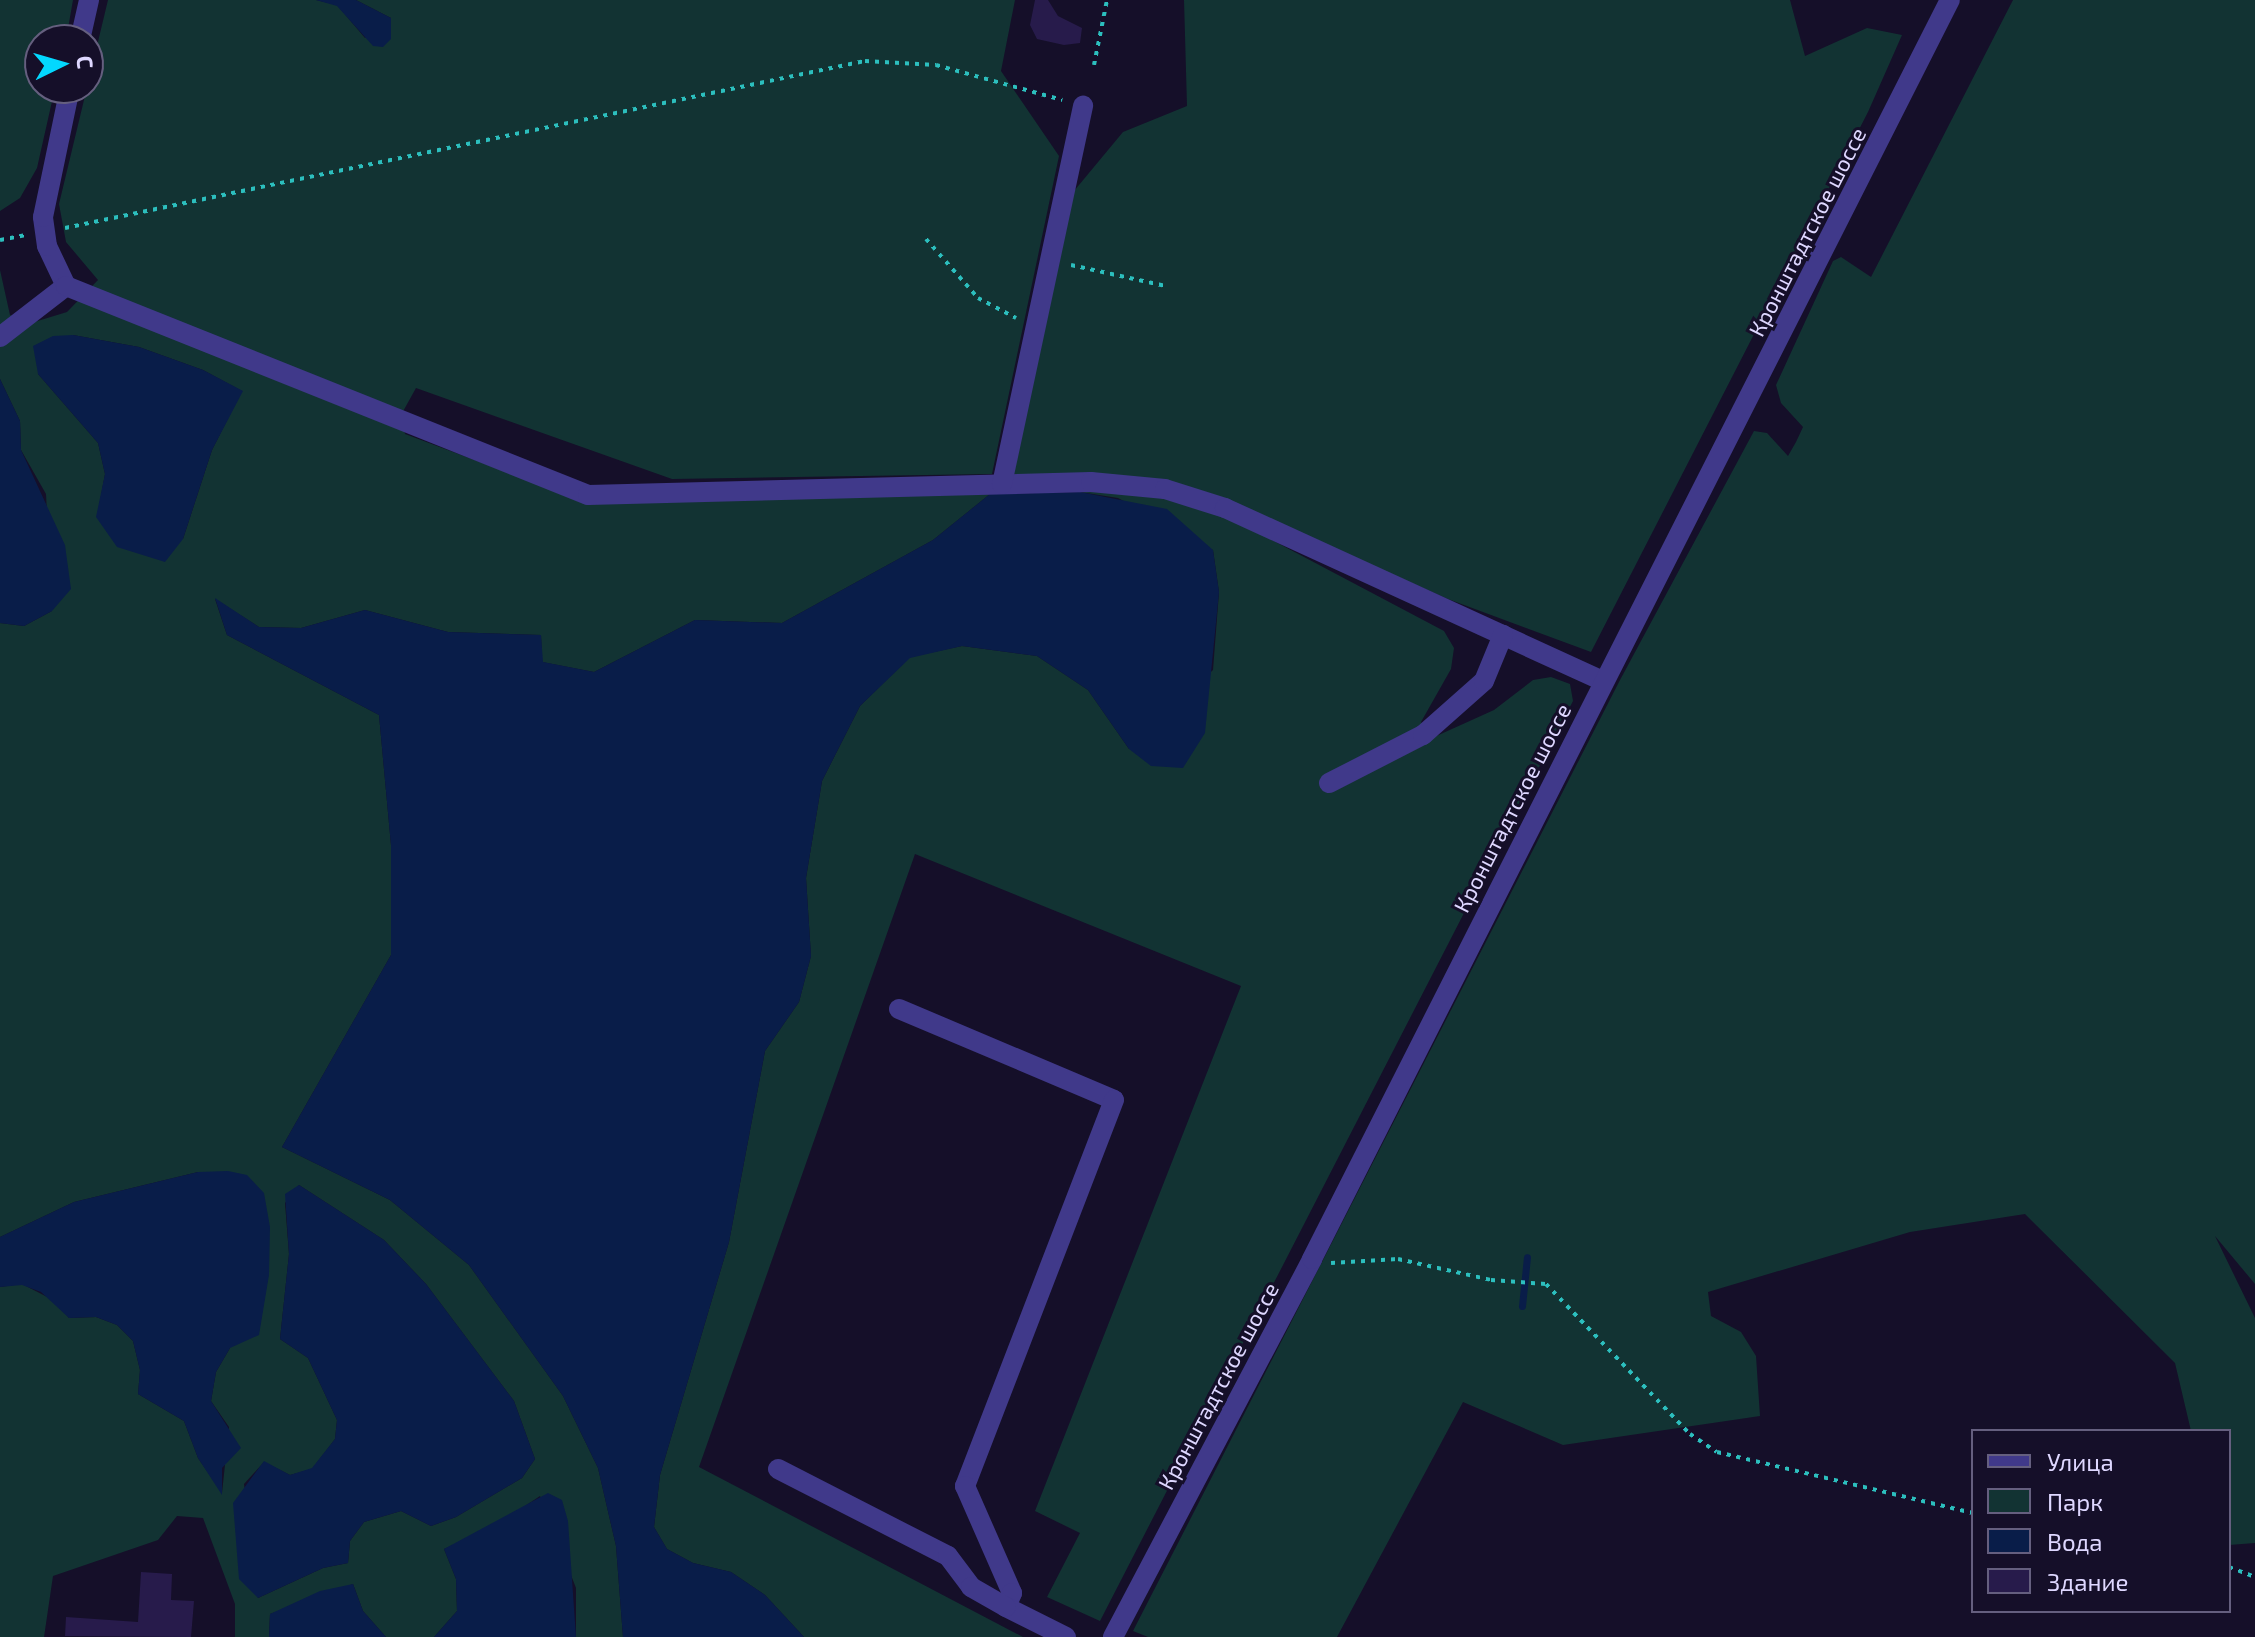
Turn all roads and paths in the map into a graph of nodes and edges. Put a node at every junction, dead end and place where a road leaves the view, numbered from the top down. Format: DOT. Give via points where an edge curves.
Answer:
graph roads {
  1 [pos="89,0"];
  2 [pos="1107,0"];
  3 [pos="1950,0"];
  4 [pos="84,24"];
  5 [pos="1094,65"];
  6 [pos="67,104"];
  7 [pos="1083,106"];
  8 [pos="64,228"];
  9 [pos="926,239"];
  10 [pos="1050,260"];
  11 [pos="66,286"];
  12 [pos="1166,286"];
  13 [pos="1035,328"];
  14 [pos="0,337"];
  15 [pos="1002,484"];
  16 [pos="1503,635"];
  17 [pos="1602,681"];
  18 [pos="1329,783"];
  19 [pos="899,1009"];
  20 [pos="1336,1264"];
  21 [pos="778,1469"];
  22 [pos="1971,1513"];
  23 [pos="2231,1568"];
  24 [pos="2255,1577"];
  25 [pos="1006,1607"];
  26 [pos="1066,1637"];
  27 [pos="1113,1637"];
  1 -- 4 [label="street"];
  2 -- 5 [label="path"];
  3 -- 17 [label="street, Кронштадтское шоссе"];
  6 -- 11 [label="street" via="43,217 47,246"];
  7 -- 8 [label="path" via="936,65 865,61"];
  7 -- 10 [label="street"];
  9 -- 13 [label="path" via="978,298"];
  10 -- 12 [label="path"];
  10 -- 13 [label="street"];
  11 -- 14 [label="street"];
  11 -- 15 [label="street" via="588,495"];
  13 -- 15 [label="street"];
  15 -- 16 [label="street" via="1091,482 1165,489 1225,508"];
  16 -- 17 [label="street"];
  16 -- 18 [label="street" via="1484,681 1423,735"];
  17 -- 27 [label="street, Кронштадтское шоссе" via="1319,1245"];
  19 -- 25 [label="street" via="1114,1100 965,1486 1012,1593"];
  20 -- 22 [label="path" via="1398,1259 1491,1280 1546,1284 1690,1434 1717,1452"];
  21 -- 25 [label="street" via="948,1556 971,1587"];
  23 -- 24 [label="path"];
  25 -- 26 [label="street"];
}
